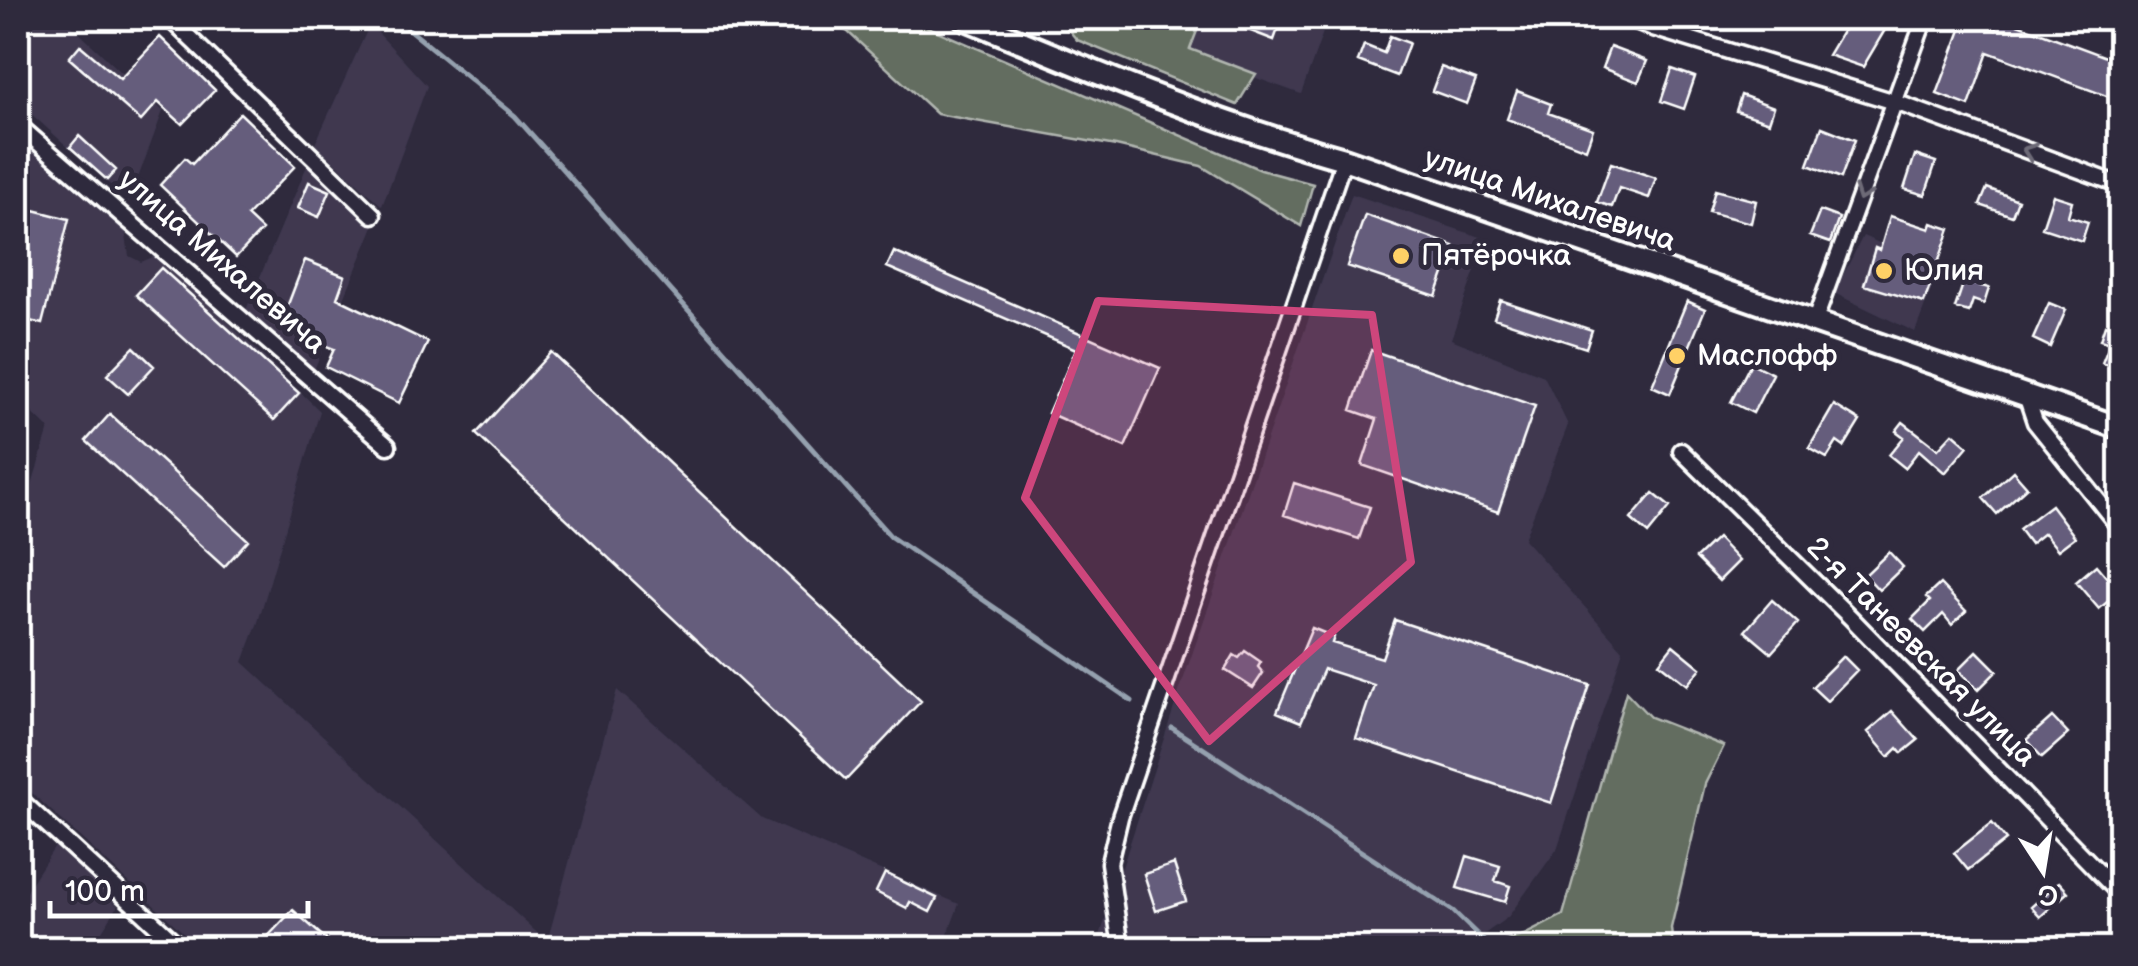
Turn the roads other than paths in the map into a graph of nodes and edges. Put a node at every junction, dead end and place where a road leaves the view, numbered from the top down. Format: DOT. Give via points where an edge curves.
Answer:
graph roads {
  1 [pos="169,18"];
  2 [pos="964,18"];
  3 [pos="1629,18"];
  4 [pos="1925,18"];
  5 [pos="1895,102"];
  6 [pos="18,124"];
  7 [pos="1344,160"];
  8 [pos="2120,185"];
  9 [pos="373,214"];
  10 [pos="1814,324"];
  11 [pos="2027,398"];
  12 [pos="2120,428"];
  13 [pos="388,446"];
  14 [pos="1681,451"];
  15 [pos="2120,528"];
  16 [pos="18,798"];
  17 [pos="2120,894"];
  18 [pos="181,948"];
  19 [pos="1120,948"];
  1 -- 9 [label="street"];
  2 -- 7 [label="street, улица Михалевича" via="1105,78"];
  3 -- 5 [label="street"];
  4 -- 5 [label="street"];
  8 -- 5 [label="street, one-way"];
  5 -- 10 [label="street, one-way"];
  6 -- 13 [label="street, улица Михалевича"];
  7 -- 10 [label="street, улица Михалевича"];
  7 -- 19 [label="street" via="1120,817 1110,863"];
  10 -- 11 [label="street, улица Михалевича"];
  11 -- 12 [label="street, улица Михалевича"];
  11 -- 15 [label="street" via="2035,422"];
  14 -- 17 [label="street, 2-я Танеевская улица"];
  16 -- 18 [label="street"];
}
